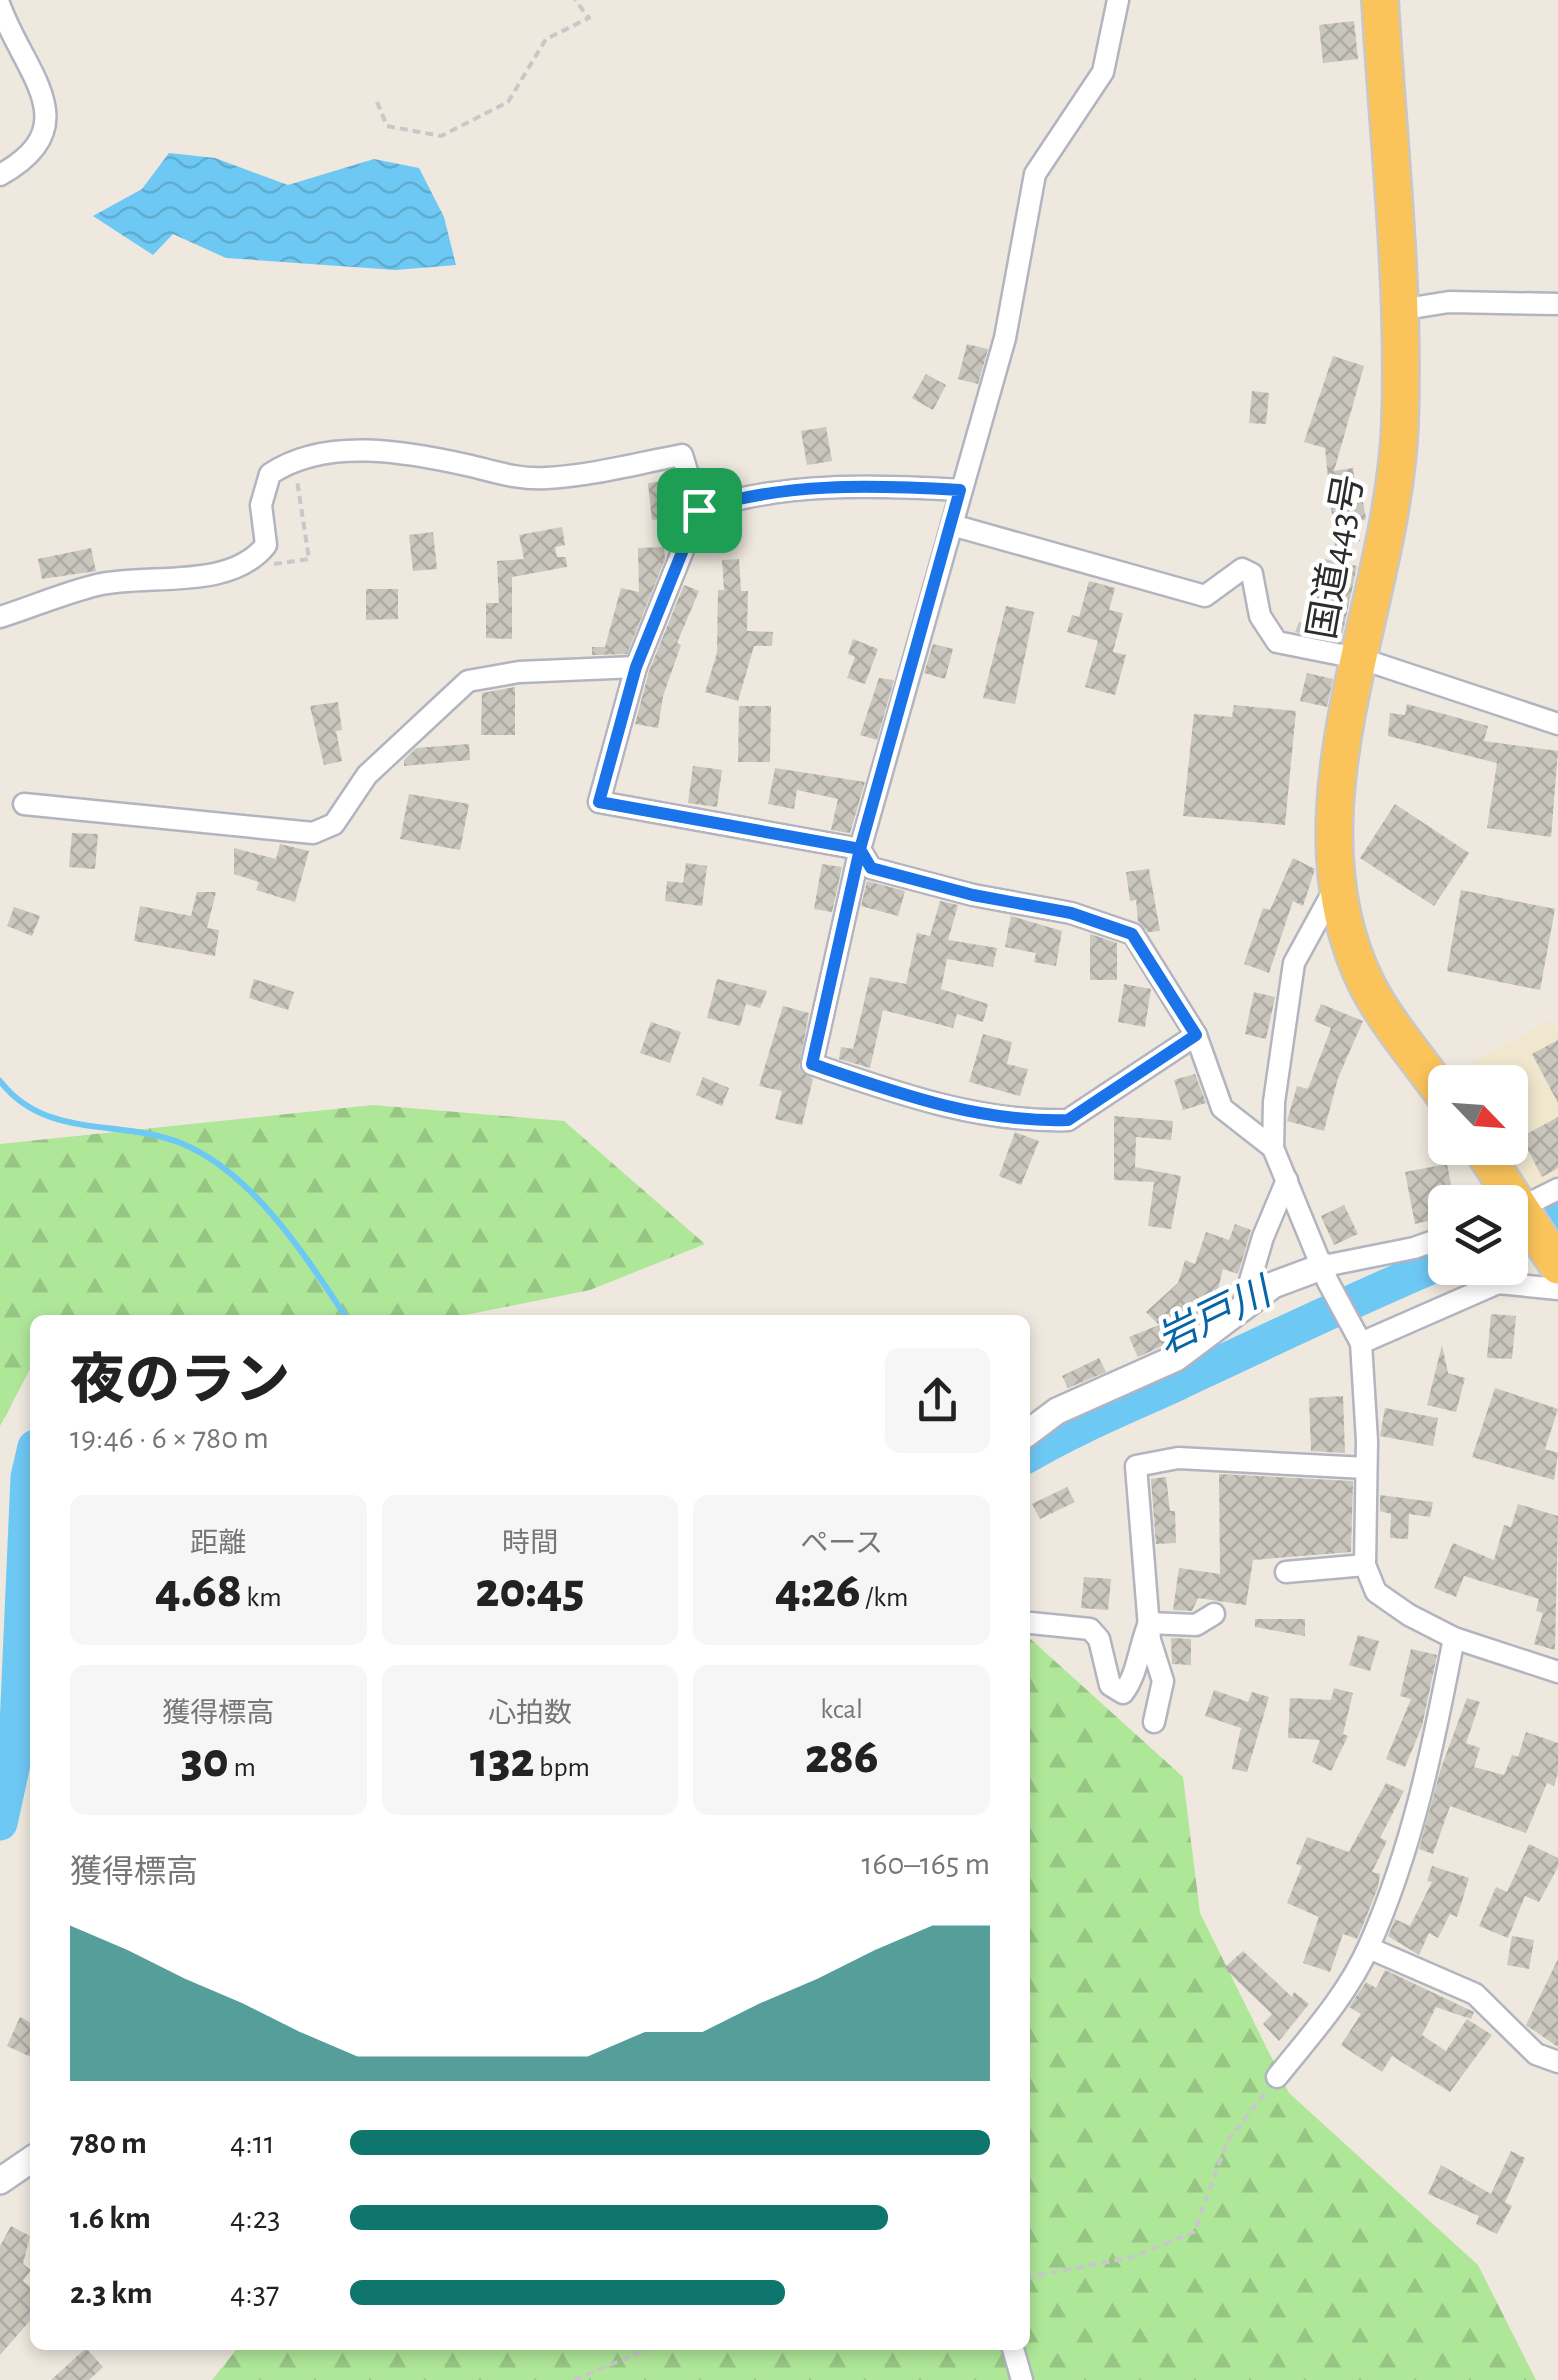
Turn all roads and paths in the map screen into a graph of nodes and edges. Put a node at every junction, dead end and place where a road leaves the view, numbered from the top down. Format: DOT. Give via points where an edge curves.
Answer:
graph roads {
  1 [pos="575,0"];
  2 [pos="1118,0"];
  3 [pos="1380,0"];
  4 [pos="0,6"];
  5 [pos="377,102"];
  6 [pos="0,176"];
  7 [pos="1558,304"];
  8 [pos="1399,310"];
  9 [pos="960,490"];
  10 [pos="699,510"];
  11 [pos="952,525"];
  12 [pos="0,617"];
  13 [pos="1362,659"];
  14 [pos="636,667"];
  15 [pos="1558,724"];
  16 [pos="24,804"];
  17 [pos="860,849"];
  18 [pos="1335,888"];
  19 [pos="1196,1035"];
  20 [pos="1428,1072"];
  21 [pos="1274,1148"];
  22 [pos="1288,1180"];
  23 [pos="1558,1189"];
  24 [pos="1528,1204"];
  25 [pos="1528,1226"];
  26 [pos="1428,1243"];
  27 [pos="1558,1266"];
  28 [pos="1326,1274"];
  29 [pos="1558,1288"];
  30 [pos="1242,1308"];
  31 [pos="1361,1344"];
  32 [pos="1030,1431"];
  33 [pos="1366,1468"];
  34 [pos="1365,1565"];
  35 [pos="1286,1572"];
  36 [pos="1214,1614"];
  37 [pos="1150,1623"];
  38 [pos="1031,1624"];
  39 [pos="1454,1638"];
  40 [pos="1558,1672"];
  41 [pos="1154,1722"];
  42 [pos="1369,1948"];
  43 [pos="1558,2062"];
  44 [pos="1277,2077"];
  45 [pos="30,2160"];
  46 [pos="0,2181"];
  47 [pos="1030,2277"];
  48 [pos="645,2350"];
  49 [pos="1013,2350"];
  50 [pos="574,2380"];
  51 [pos="1022,2380"];
  1 -- 5 [label="path" via="589,18 546,39 508,102 441,136 386,126"];
  2 -- 9 [label="street" via="1103,72 1036,174 1005,338"];
  3 -- 8 [label="highway, 国道443号"];
  4 -- 6 [label="street" via="48,111 47,130 34,150"];
  7 -- 8 [label="street" via="1449,302"];
  8 -- 13 [label="highway, 国道443号" via="1400,423 1391,521"];
  9 -- 10 [label="street" via="866,485 732,499"];
  9 -- 11 [label="street"];
  10 -- 12 [label="street" via="682,456 546,478 430,458 319,454 270,474 261,505 266,544 254,560 210,574 99,585"];
  10 -- 14 [label="street"];
  11 -- 13 [label="street" via="1205,596 1242,568 1252,574 1260,616 1277,642"];
  11 -- 17 [label="street"];
  13 -- 15 [label="street"];
  13 -- 18 [label="highway, 国道443号" via="1336,783"];
  14 -- 16 [label="street" via="468,681 367,775 334,824 313,833"];
  14 -- 17 [label="street" via="599,802"];
  17 -- 19 [label="street" via="871,868 1071,913 1132,934"];
  17 -- 19 [label="street" via="812,1064 920,1102 1068,1120"];
  18 -- 20 [label="highway, 国道443号" via="1368,986"];
  18 -- 21 [label="street" via="1294,963"];
  19 -- 21 [label="street" via="1222,1108"];
  21 -- 22 [label="street"];
  22 -- 28 [label="street"];
  22 -- 30 [label="street"];
  23 -- 24 [label="street"];
  25 -- 27 [label="highway"];
  26 -- 28 [label="street"];
  28 -- 30 [label="street" via="1273,1286"];
  28 -- 31 [label="street"];
  29 -- 31 [label="street" via="1498,1283"];
  30 -- 32 [label="street" via="1176,1358 1057,1411"];
  31 -- 33 [label="street"];
  33 -- 34 [label="street"];
  33 -- 37 [label="street" via="1178,1458 1136,1466"];
  34 -- 35 [label="street"];
  34 -- 39 [label="street" via="1376,1592"];
  36 -- 37 [label="street" via="1196,1625"];
  37 -- 38 [label="street" via="1124,1693 1110,1685 1099,1639 1090,1629"];
  37 -- 41 [label="street" via="1162,1681"];
  39 -- 40 [label="street"];
  39 -- 42 [label="street" via="1427,1781"];
  42 -- 43 [label="street" via="1475,1994 1536,2054"];
  42 -- 44 [label="street" via="1326,2017"];
  44 -- 47 [label="path" via="1227,2142 1194,2232 1132,2258"];
  45 -- 46 [label="street"];
  48 -- 50 [label="path"];
  49 -- 51 [label="street"];
}
